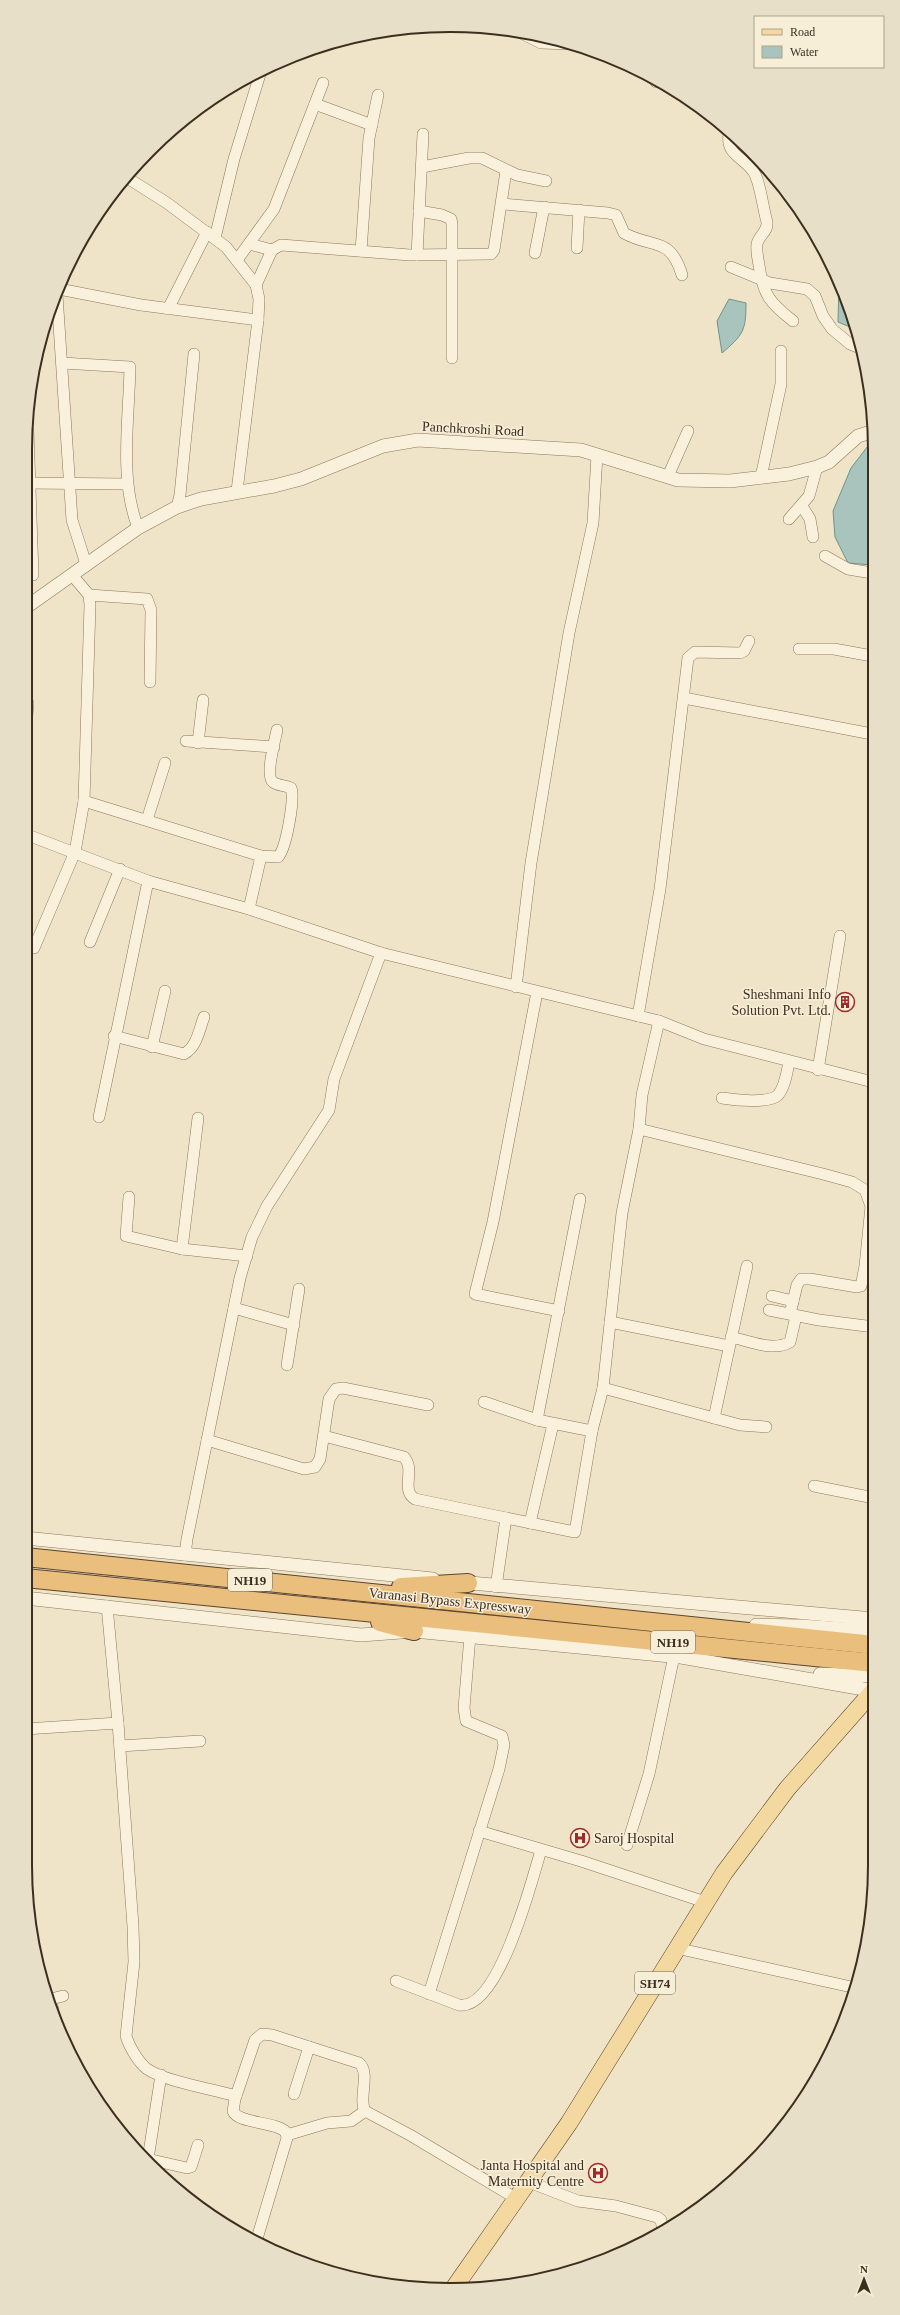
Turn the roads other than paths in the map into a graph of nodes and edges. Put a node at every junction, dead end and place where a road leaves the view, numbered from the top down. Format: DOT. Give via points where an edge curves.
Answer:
graph roads {
  1 [pos="259,78"];
  2 [pos="323,83"];
  3 [pos="378,95"];
  4 [pos="315,104"];
  5 [pos="372,125"];
  6 [pos="424,134"];
  7 [pos="729,139"];
  8 [pos="422,166"];
  9 [pos="506,171"];
  10 [pos="131,180"];
  11 [pos="546,181"];
  12 [pos="503,204"];
  13 [pos="544,207"];
  14 [pos="579,210"];
  15 [pos="419,211"];
  16 [pos="211,235"];
  17 [pos="249,244"];
  18 [pos="577,248"];
  19 [pos="272,250"];
  20 [pos="361,252"];
  21 [pos="535,252"];
  22 [pos="417,255"];
  23 [pos="452,255"];
  24 [pos="237,260"];
  25 [pos="731,267"];
  26 [pos="682,275"];
  27 [pos="761,279"];
  28 [pos="256,285"];
  29 [pos="64,290"];
  30 [pos="58,306"];
  31 [pos="168,309"];
  32 [pos="258,320"];
  33 [pos="793,321"];
  34 [pos="855,346"];
  35 [pos="781,352"];
  36 [pos="194,354"];
  37 [pos="452,358"];
  38 [pos="62,362"];
  39 [pos="688,431"];
  40 [pos="867,433"];
  41 [pos="597,455"];
  42 [pos="817,467"];
  43 [pos="668,476"];
  44 [pos="761,477"];
  45 [pos="32,483"];
  46 [pos="69,483"];
  47 [pos="127,484"];
  48 [pos="237,491"];
  49 [pos="802,506"];
  50 [pos="177,508"];
  51 [pos="789,518"];
  52 [pos="138,528"];
  53 [pos="813,537"];
  54 [pos="32,544"];
  55 [pos="825,556"];
  56 [pos="86,564"];
  57 [pos="868,572"];
  58 [pos="34,575"];
  59 [pos="72,575"];
  60 [pos="89,595"];
  61 [pos="32,603"];
  62 [pos="749,641"];
  63 [pos="799,649"];
  64 [pos="868,655"];
  65 [pos="150,682"];
  66 [pos="684,698"];
  67 [pos="203,700"];
  68 [pos="277,730"];
  69 [pos="868,733"];
  70 [pos="186,741"];
  71 [pos="198,743"];
  72 [pos="274,747"];
  73 [pos="165,763"];
  74 [pos="84,801"];
  75 [pos="147,820"];
  76 [pos="32,837"];
  77 [pos="75,852"];
  78 [pos="261,856"];
  79 [pos="120,870"];
  80 [pos="148,881"];
  81 [pos="249,909"];
  82 [pos="840,936"];
  83 [pos="90,942"];
  84 [pos="34,948"];
  85 [pos="381,953"];
  86 [pos="516,987"];
  87 [pos="165,991"];
  88 [pos="537,992"];
  89 [pos="638,1016"];
  90 [pos="204,1017"];
  91 [pos="659,1022"];
  92 [pos="114,1036"];
  93 [pos="152,1047"];
  94 [pos="789,1062"];
  95 [pos="818,1070"];
  96 [pos="868,1081"];
  97 [pos="722,1098"];
  98 [pos="99,1117"];
  99 [pos="198,1118"];
  100 [pos="638,1130"];
  101 [pos="129,1196"];
  102 [pos="868,1198"];
  103 [pos="580,1199"];
  104 [pos="182,1249"];
  105 [pos="246,1256"];
  106 [pos="747,1266"];
  107 [pos="868,1270"];
  108 [pos="299,1289"];
  109 [pos="772,1296"];
  110 [pos="793,1301"];
  111 [pos="234,1308"];
  112 [pos="769,1310"];
  113 [pos="559,1312"];
  114 [pos="793,1315"];
  115 [pos="610,1322"];
  116 [pos="294,1325"];
  117 [pos="868,1326"];
  118 [pos="730,1342"];
  119 [pos="287,1365"];
  120 [pos="603,1388"];
  121 [pos="484,1402"];
  122 [pos="428,1405"];
  123 [pos="714,1418"];
  124 [pos="537,1420"];
  125 [pos="553,1424"];
  126 [pos="766,1427"];
  127 [pos="592,1431"];
  128 [pos="324,1436"];
  129 [pos="207,1440"];
  130 [pos="814,1486"];
  131 [pos="868,1497"];
  132 [pos="506,1518"];
  133 [pos="530,1523"];
  134 [pos="32,1539"];
  135 [pos="185,1555"];
  136 [pos="32,1558"];
  137 [pos="32,1579"];
  138 [pos="468,1583"];
  139 [pos="324,1587"];
  140 [pos="496,1587"];
  141 [pos="32,1599"];
  142 [pos="107,1606"];
  143 [pos="333,1609"];
  144 [pos="868,1618"];
  145 [pos="690,1624"];
  146 [pos="471,1629"];
  147 [pos="414,1631"];
  148 [pos="868,1632"];
  149 [pos="868,1644"];
  150 [pos="674,1656"];
  151 [pos="868,1680"];
  152 [pos="868,1680"];
  153 [pos="868,1688"];
  154 [pos="118,1723"];
  155 [pos="32,1729"];
  156 [pos="200,1742"];
  157 [pos="120,1746"];
  158 [pos="480,1831"];
  159 [pos="627,1845"];
  160 [pos="541,1850"];
  161 [pos="705,1902"];
  162 [pos="676,1948"];
  163 [pos="396,1981"];
  164 [pos="850,1987"];
  165 [pos="429,1994"];
  166 [pos="62,1996"];
  167 [pos="54,1999"];
  168 [pos="309,2047"];
  169 [pos="161,2075"];
  170 [pos="294,2094"];
  171 [pos="236,2096"];
  172 [pos="365,2111"];
  173 [pos="287,2135"];
  174 [pos="198,2145"];
  175 [pos="147,2153"];
  176 [pos="154,2161"];
  177 [pos="529,2182"];
  178 [pos="517,2199"];
  179 [pos="662,2225"];
  180 [pos="258,2236"];
  181 [pos="458,2283"];
  1 -- 16 [label="street"];
  2 -- 4 [label="street"];
  3 -- 5 [label="street"];
  4 -- 5 [label="street"];
  4 -- 17 [label="street" via="274,209"];
  5 -- 20 [label="street"];
  6 -- 8 [label="street"];
  7 -- 27 [label="street" via="729,148 734,155 754,171 767,222 766,230 757,244"];
  8 -- 9 [label="street" via="482,158"];
  8 -- 15 [label="street"];
  9 -- 11 [label="street"];
  9 -- 12 [label="street"];
  10 -- 16 [label="street"];
  12 -- 13 [label="street"];
  12 -- 23 [label="street" via="494,250 486,255"];
  13 -- 14 [label="street"];
  13 -- 21 [label="street"];
  14 -- 18 [label="street"];
  14 -- 26 [label="street" via="616,215 624,233 670,250 679,264"];
  15 -- 22 [label="street"];
  15 -- 23 [label="street" via="451,219"];
  16 -- 24 [label="street"];
  16 -- 31 [label="street"];
  17 -- 19 [label="street"];
  17 -- 24 [label="street"];
  19 -- 20 [label="street" via="281,245"];
  19 -- 28 [label="street"];
  20 -- 22 [label="street"];
  22 -- 23 [label="street"];
  23 -- 37 [label="street"];
  24 -- 28 [label="street"];
  25 -- 27 [label="street"];
  27 -- 33 [label="street" via="771,302"];
  27 -- 34 [label="street" via="803,287 812,292 832,329"];
  28 -- 32 [label="street" via="259,300"];
  29 -- 31 [label="street"];
  30 -- 38 [label="street"];
  31 -- 32 [label="street"];
  32 -- 48 [label="street"];
  35 -- 44 [label="street" via="781,384"];
  36 -- 50 [label="street"];
  38 -- 46 [label="street"];
  38 -- 47 [label="street" via="130,367"];
  39 -- 43 [label="street"];
  40 -- 42 [label="street, Panchkroshi Road" via="858,436 829,462"];
  41 -- 43 [label="street, Panchkroshi Road"];
  41 -- 48 [label="street, Panchkroshi Road" via="581,450 418,440 383,446 301,479"];
  41 -- 86 [label="street" via="593,523 569,633 531,863"];
  42 -- 44 [label="street, Panchkroshi Road"];
  42 -- 49 [label="street" via="809,496"];
  43 -- 44 [label="street, Panchkroshi Road" via="678,480 730,481"];
  45 -- 46 [label="street"];
  46 -- 47 [label="street"];
  46 -- 56 [label="street" via="72,520"];
  47 -- 52 [label="street" via="130,507"];
  48 -- 50 [label="street, Panchkroshi Road"];
  49 -- 51 [label="street"];
  49 -- 53 [label="street" via="810,519"];
  50 -- 52 [label="street, Panchkroshi Road"];
  52 -- 56 [label="street, Panchkroshi Road"];
  54 -- 58 [label="street"];
  55 -- 57 [label="street" via="848,570"];
  56 -- 59 [label="street, Panchkroshi Road"];
  59 -- 60 [label="street"];
  59 -- 61 [label="street, Panchkroshi Road"];
  60 -- 65 [label="street" via="147,599 150,603"];
  60 -- 74 [label="street"];
  62 -- 66 [label="street" via="740,653 690,654"];
  63 -- 64 [label="street" via="834,649"];
  66 -- 69 [label="street"];
  66 -- 89 [label="street" via="660,889"];
  67 -- 71 [label="street"];
  68 -- 72 [label="street"];
  70 -- 71 [label="street"];
  71 -- 72 [label="street"];
  72 -- 78 [label="street" via="270,780 291,788 293,797 282,853 274,858"];
  73 -- 75 [label="street"];
  74 -- 75 [label="street"];
  74 -- 77 [label="street"];
  75 -- 78 [label="street"];
  76 -- 77 [label="street"];
  77 -- 79 [label="street"];
  77 -- 84 [label="street"];
  78 -- 81 [label="street"];
  79 -- 80 [label="street"];
  79 -- 83 [label="street"];
  80 -- 81 [label="street"];
  80 -- 92 [label="street"];
  81 -- 85 [label="street"];
  82 -- 95 [label="street"];
  85 -- 86 [label="street"];
  85 -- 105 [label="street" via="334,1079 329,1110 267,1206"];
  86 -- 88 [label="street"];
  87 -- 93 [label="street"];
  88 -- 89 [label="street"];
  88 -- 113 [label="street" via="493,1222 475,1294"];
  89 -- 91 [label="street"];
  90 -- 93 [label="street" via="190,1051 184,1054"];
  91 -- 94 [label="street" via="704,1039"];
  91 -- 100 [label="street" via="642,1095"];
  92 -- 93 [label="street"];
  92 -- 98 [label="street"];
  94 -- 95 [label="street"];
  94 -- 97 [label="street" via="778,1095 772,1098 741,1101"];
  95 -- 96 [label="street"];
  99 -- 104 [label="street"];
  100 -- 102 [label="street" via="852,1182 865,1190"];
  100 -- 115 [label="street" via="622,1213"];
  101 -- 104 [label="street" via="126,1236"];
  103 -- 113 [label="street"];
  104 -- 105 [label="street"];
  105 -- 111 [label="street"];
  106 -- 118 [label="street"];
  107 -- 110 [label="street" via="863,1282 857,1287 800,1279"];
  108 -- 116 [label="street"];
  109 -- 110 [label="street"];
  110 -- 114 [label="street"];
  111 -- 116 [label="street"];
  111 -- 129 [label="street"];
  112 -- 114 [label="street"];
  113 -- 124 [label="street"];
  114 -- 117 [label="street"];
  114 -- 118 [label="street" via="790,1342 784,1346"];
  115 -- 118 [label="street"];
  115 -- 120 [label="street"];
  116 -- 119 [label="street"];
  118 -- 123 [label="street"];
  120 -- 123 [label="street"];
  120 -- 127 [label="street"];
  121 -- 124 [label="street"];
  122 -- 128 [label="street" via="343,1388 336,1389 331,1393 329,1400"];
  123 -- 126 [label="street" via="740,1425"];
  124 -- 125 [label="street"];
  125 -- 127 [label="street"];
  125 -- 133 [label="street"];
  127 -- 133 [label="street" via="575,1532"];
  128 -- 129 [label="street" via="320,1459 316,1467 311,1469"];
  128 -- 132 [label="street" via="404,1457 410,1466 408,1492 415,1499"];
  129 -- 135 [label="street"];
  130 -- 131 [label="street"];
  132 -- 133 [label="street"];
  132 -- 140 [label="street"];
  134 -- 135 [label="street"];
  135 -- 138 [label="street"];
  136 -- 139 [label="highway, Varanasi Bypass Expressway / NH19"];
  137 -- 143 [label="highway, Varanasi Bypass Expressway / NH19"];
  138 -- 139 [label="highway" via="412,1587"];
  138 -- 140 [label="street"];
  139 -- 145 [label="highway, Varanasi Bypass Expressway / NH19"];
  140 -- 144 [label="street"];
  141 -- 142 [label="street"];
  142 -- 147 [label="street" via="361,1635"];
  142 -- 154 [label="street"];
  143 -- 146 [label="highway, Varanasi Bypass Expressway / NH19"];
  143 -- 147 [label="highway"];
  145 -- 148 [label="street" via="801,1626"];
  145 -- 149 [label="highway, Varanasi Bypass Expressway / NH19"];
  146 -- 147 [label="street"];
  146 -- 150 [label="street"];
  146 -- 151 [label="highway, Varanasi Bypass Expressway / NH19"];
  146 -- 158 [label="street" via="464,1708 466,1721 502,1736 504,1745"];
  150 -- 152 [label="street" via="766,1671"];
  150 -- 159 [label="street" via="649,1774"];
  153 -- 161 [label="main road, SH74" via="769,1812"];
  154 -- 155 [label="street"];
  154 -- 157 [label="street"];
  156 -- 157 [label="street"];
  157 -- 169 [label="street" via="134,1940 126,2036 128,2045 146,2068"];
  158 -- 160 [label="street"];
  158 -- 165 [label="street"];
  160 -- 161 [label="street"];
  160 -- 165 [label="street" via="510,1947 485,1990 465,2006"];
  161 -- 162 [label="main road, SH74"];
  162 -- 164 [label="street"];
  162 -- 177 [label="main road, SH74" via="569,2123"];
  163 -- 165 [label="street"];
  166 -- 167 [label="street"];
  168 -- 170 [label="street"];
  168 -- 171 [label="street" via="272,2035 258,2036"];
  168 -- 172 [label="street" via="362,2066 362,2101"];
  169 -- 171 [label="street"];
  169 -- 175 [label="street"];
  171 -- 173 [label="street" via="233,2107 235,2115 280,2127"];
  172 -- 173 [label="street" via="351,2121 327,2123"];
  172 -- 178 [label="street" via="410,2134"];
  173 -- 180 [label="street"];
  174 -- 176 [label="street" via="190,2167"];
  177 -- 178 [label="main road, SH74"];
  177 -- 179 [label="street" via="578,2201 616,2206 657,2217"];
  178 -- 181 [label="main road, SH74"];
}
